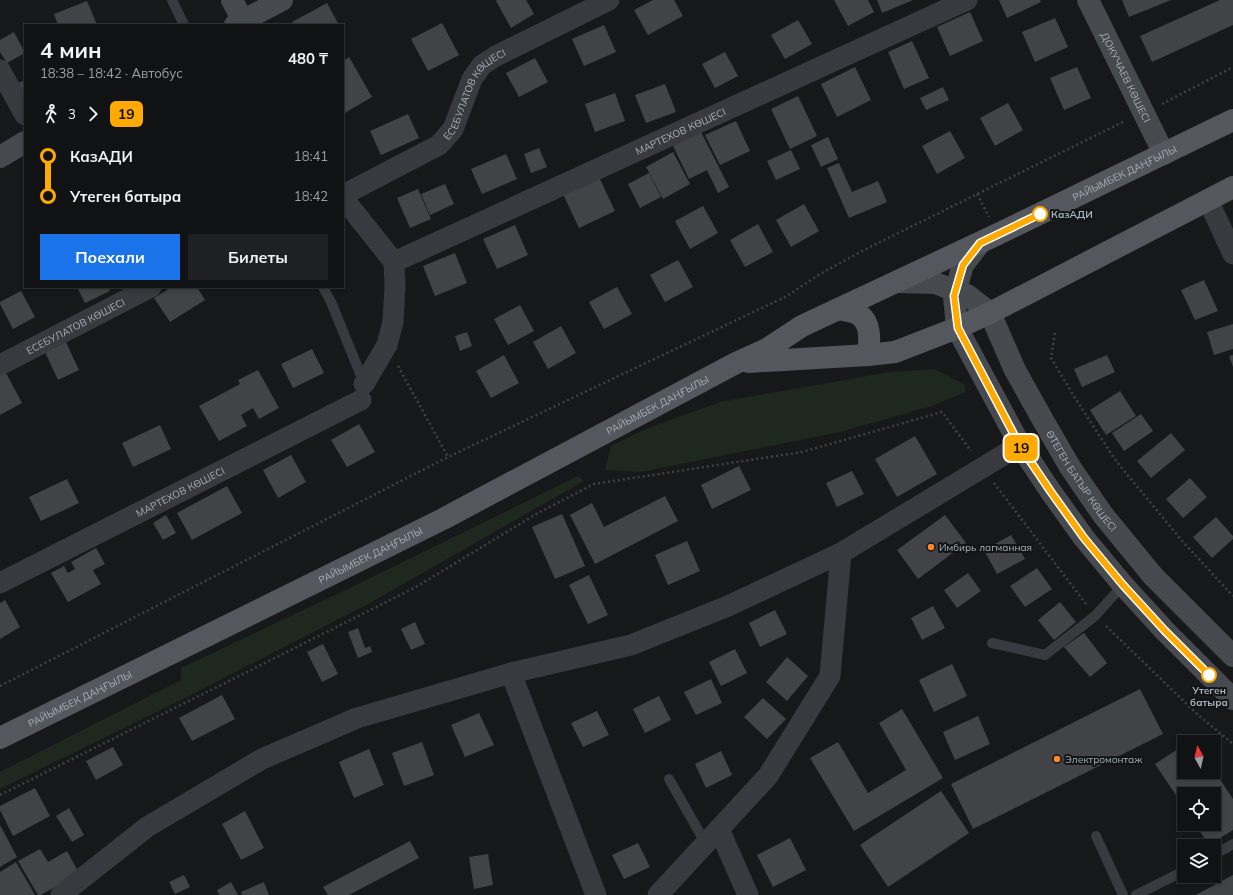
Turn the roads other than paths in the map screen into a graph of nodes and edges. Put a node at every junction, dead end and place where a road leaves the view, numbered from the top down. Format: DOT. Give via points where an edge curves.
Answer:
graph roads {
  1 [pos="172,0"];
  2 [pos="232,0"];
  3 [pos="282,0"];
  4 [pos="609,0"];
  5 [pos="967,0"];
  6 [pos="1088,0"];
  7 [pos="184,24"];
  8 [pos="241,24"];
  9 [pos="0,70"];
  10 [pos="24,112"];
  11 [pos="1233,120"];
  12 [pos="24,143"];
  13 [pos="1164,154"];
  14 [pos="0,157"];
  15 [pos="1233,187"];
  16 [pos="344,195"];
  17 [pos="344,197"];
  18 [pos="1208,200"];
  19 [pos="980,243"];
  20 [pos="1233,254"];
  21 [pos="394,262"];
  22 [pos="898,282"];
  23 [pos="149,288"];
  24 [pos="324,288"];
  25 [pos="955,290"];
  26 [pos="838,309"];
  27 [pos="990,313"];
  28 [pos="958,328"];
  29 [pos="868,356"];
  30 [pos="736,363"];
  31 [pos="0,365"];
  32 [pos="362,392"];
  33 [pos="1020,446"];
  34 [pos="842,553"];
  35 [pos="0,583"];
  36 [pos="1123,585"];
  37 [pos="992,643"];
  38 [pos="1233,656"];
  39 [pos="511,673"];
  40 [pos="1233,700"];
  41 [pos="0,738"];
  42 [pos="669,779"];
  43 [pos="712,836"];
  44 [pos="1096,836"];
  45 [pos="1233,844"];
  46 [pos="1221,851"];
  47 [pos="1177,874"];
  48 [pos="61,895"];
  49 [pos="596,895"];
  50 [pos="658,895"];
  51 [pos="748,895"];
  52 [pos="1123,895"];
  53 [pos="1136,895"];
  1 -- 7 [label="lane"];
  2 -- 8 [label="main road"];
  3 -- 8 [label="main road"];
  4 -- 16 [label="street, ЕСЕБУЛАТОВ КӨШЕСІ" via="482,65 472,79 453,129 439,145"];
  5 -- 21 [label="street, МАРТЕХОВ КӨШЕСІ"];
  6 -- 13 [label="main road, ДОКУЧАЕВ КӨШЕСІ"];
  9 -- 10 [label="street"];
  11 -- 13 [label="main road, РАЙЫМБЕК ДАҢҒЫЛЫ"];
  12 -- 14 [label="main road"];
  13 -- 19 [label="main road, РАЙЫМБЕК ДАҢҒЫЛЫ"];
  15 -- 18 [label="main road, РАЙЫМБЕК ДАҢҒЫЛЫ"];
  17 -- 21 [label="street"];
  18 -- 20 [label="street"];
  18 -- 27 [label="main road, РАЙЫМБЕК ДАҢҒЫЛЫ"];
  19 -- 22 [label="main road, РАЙЫМБЕК ДАҢҒЫЛЫ"];
  19 -- 25 [label="main road" via="963,265"];
  21 -- 32 [label="street" via="393,322 387,344"];
  22 -- 25 [label="main road, ӨТЕГЕН БАТЫР КӨШЕСІ" via="934,283"];
  22 -- 26 [label="main road, РАЙЫМБЕК ДАҢҒЫЛЫ"];
  23 -- 31 [label="street, ЕСЕБУЛАТОВ КӨШЕСІ"];
  24 -- 32 [label="lane"];
  25 -- 27 [label="main road, ӨТЕГЕН БАТЫР КӨШЕСІ" via="967,295"];
  25 -- 28 [label="main road"];
  26 -- 29 [label="main road" via="855,313 864,319 869,330"];
  26 -- 30 [label="main road, РАЙЫМБЕК ДАҢҒЫЛЫ" via="802,326 767,349"];
  27 -- 28 [label="main road, РАЙЫМБЕК ДАҢҒЫЛЫ"];
  27 -- 38 [label="main road, ӨТЕГЕН БАТЫР КӨШЕСІ" via="1015,370 1040,415 1070,467 1103,515 1153,576"];
  28 -- 29 [label="main road, РАЙЫМБЕК ДАҢҒЫЛЫ" via="895,352"];
  28 -- 33 [label="main road"];
  29 -- 30 [label="main road, РАЙЫМБЕК ДАҢҒЫЛЫ"];
  30 -- 41 [label="main road, РАЙЫМБЕК ДАҢҒЫЛЫ" via="443,519"];
  32 -- 35 [label="street, МАРТЕХОВ КӨШЕСІ"];
  33 -- 34 [label="street"];
  33 -- 36 [label="main road" via="1084,538"];
  34 -- 39 [label="street" via="728,606 631,645"];
  34 -- 43 [label="street" via="830,676 768,776"];
  36 -- 37 [label="lane" via="1095,616 1045,656"];
  36 -- 40 [label="main road"];
  39 -- 48 [label="street" via="357,718 262,759 147,827"];
  39 -- 49 [label="street"];
  42 -- 43 [label="lane"];
  43 -- 50 [label="street"];
  43 -- 51 [label="street"];
  44 -- 52 [label="lane"];
  45 -- 46 [label="lane"];
  47 -- 53 [label="lane"];
}
